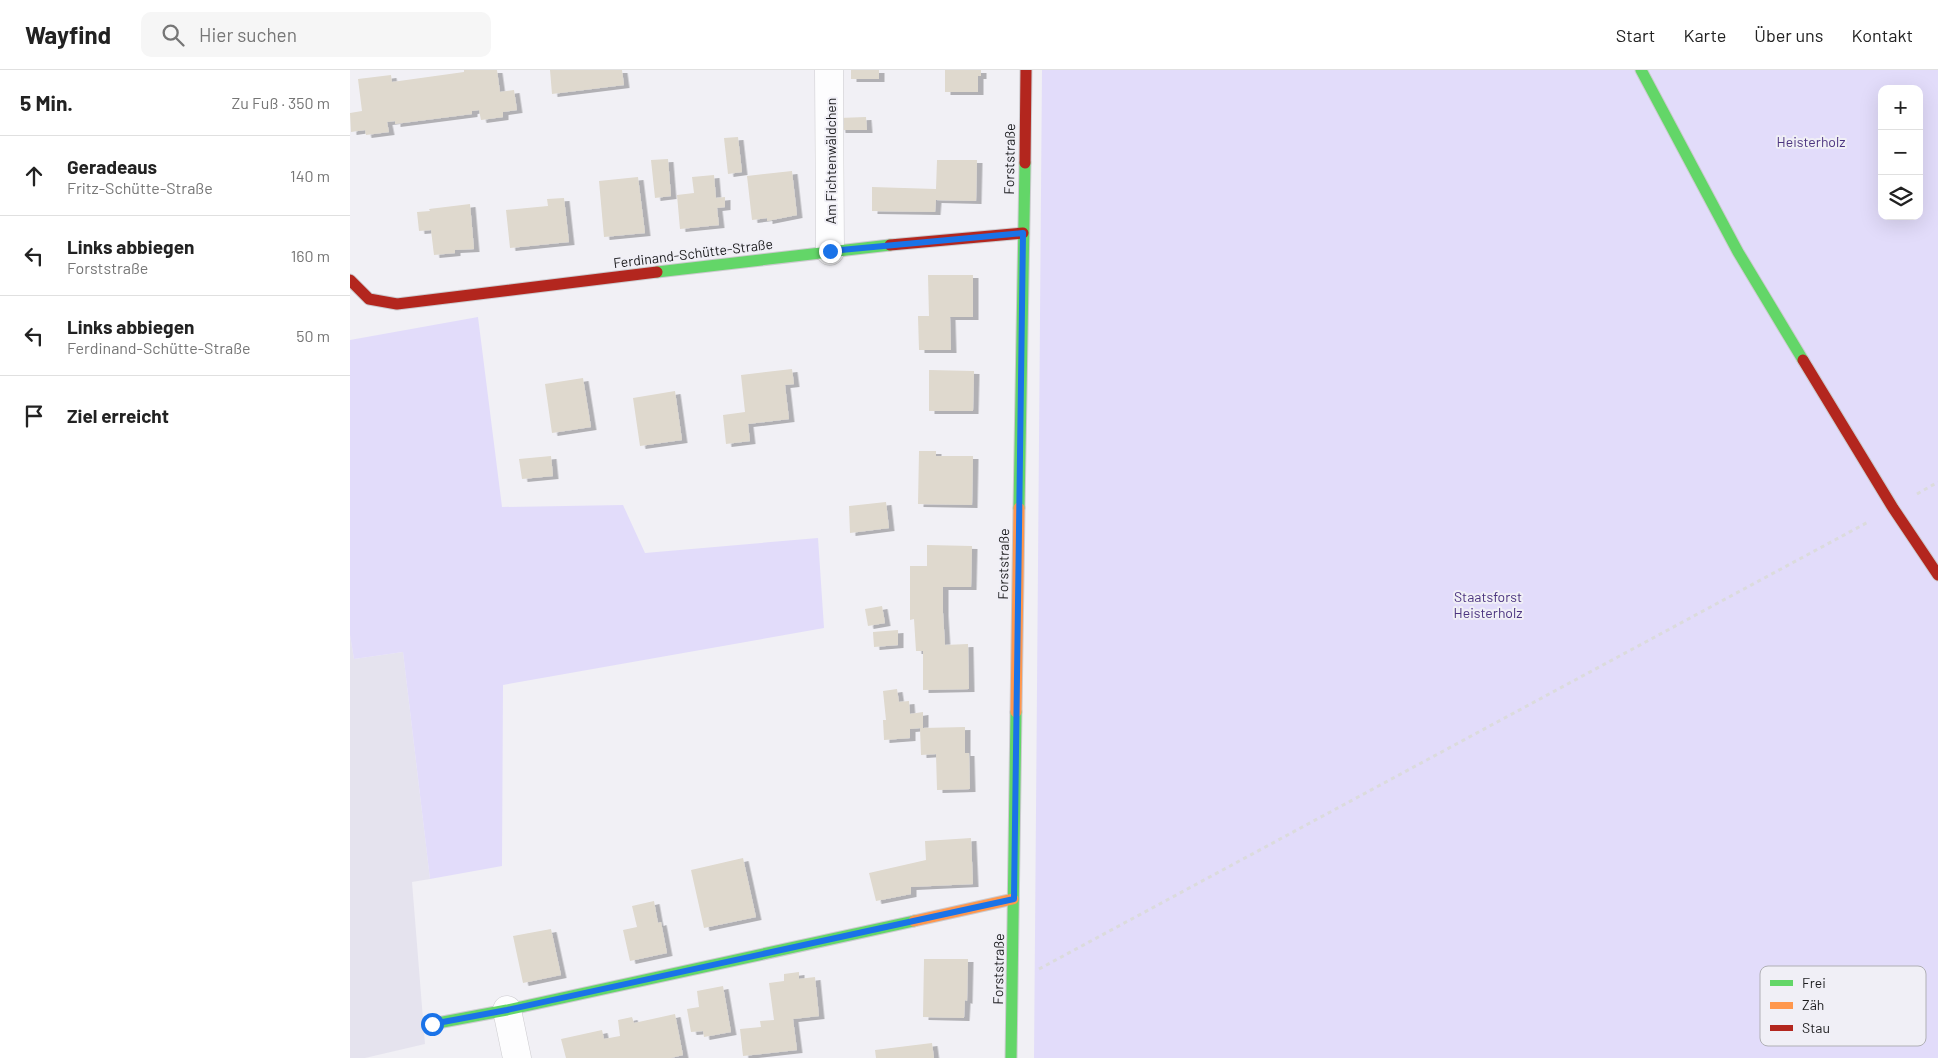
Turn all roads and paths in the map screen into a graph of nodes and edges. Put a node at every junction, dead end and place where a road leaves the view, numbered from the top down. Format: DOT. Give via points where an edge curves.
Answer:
graph roads {
  1 [pos="829,70"];
  2 [pos="1026,70"];
  3 [pos="1641,70"];
  4 [pos="1023,233"];
  5 [pos="830,251"];
  6 [pos="350,280"];
  7 [pos="1938,482"];
  8 [pos="1893,508"];
  9 [pos="1938,575"];
  10 [pos="1014,899"];
  11 [pos="1012,984"];
  12 [pos="507,1010"];
  13 [pos="432,1024"];
  14 [pos="517,1058"];
  15 [pos="1011,1058"];
  1 -- 5 [label="street, Am Fichtenwäldchen"];
  2 -- 4 [label="street, Forststraße"];
  3 -- 8 [label="street" via="1738,252"];
  4 -- 5 [label="street, Ferdinand-Schütte-Straße"];
  4 -- 10 [label="street, Forststraße"];
  5 -- 6 [label="street, Ferdinand-Schütte-Straße" via="397,304 369,299"];
  7 -- 8 [label="path"];
  8 -- 9 [label="street"];
  8 -- 11 [label="path"];
  10 -- 11 [label="street, Forststraße"];
  10 -- 12 [label="street"];
  11 -- 15 [label="street, Forststraße"];
  12 -- 13 [label="street"];
  12 -- 14 [label="street"];
}
